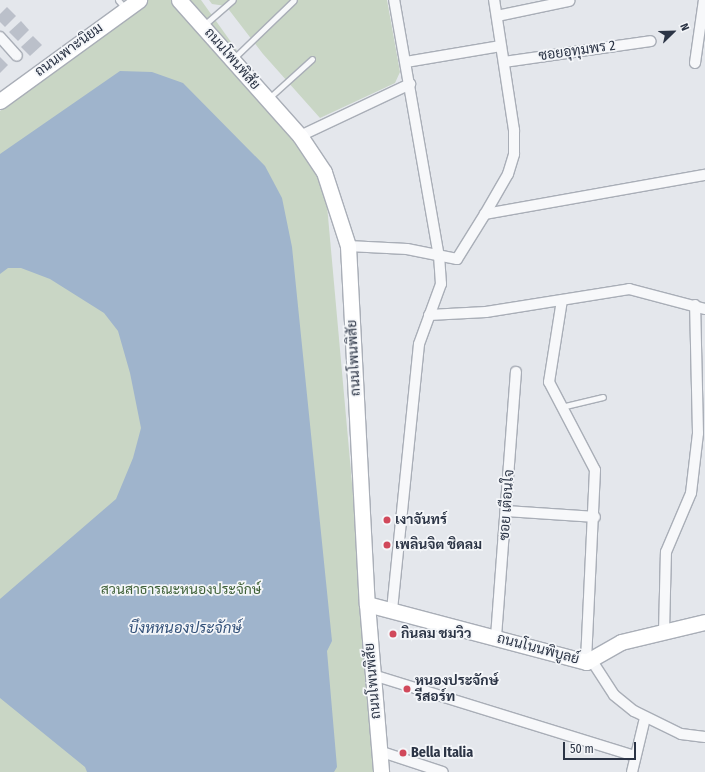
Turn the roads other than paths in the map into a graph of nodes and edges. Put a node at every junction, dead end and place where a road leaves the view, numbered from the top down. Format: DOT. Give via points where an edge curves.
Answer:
graph roads {
  1 [pos="139,0"];
  2 [pos="179,0"];
  3 [pos="233,0"];
  4 [pos="294,0"];
  5 [pos="394,0"];
  6 [pos="494,0"];
  7 [pos="704,0"];
  8 [pos="569,1"];
  9 [pos="122,5"];
  10 [pos="496,16"];
  11 [pos="203,26"];
  12 [pos="0,37"];
  13 [pos="651,41"];
  14 [pos="501,46"];
  15 [pos="17,56"];
  16 [pos="233,59"];
  17 [pos="312,59"];
  18 [pos="705,59"];
  19 [pos="406,62"];
  20 [pos="504,62"];
  21 [pos="410,84"];
  22 [pos="268,99"];
  23 [pos="0,101"];
  24 [pos="300,136"];
  25 [pos="705,175"];
  26 [pos="485,214"];
  27 [pos="348,246"];
  28 [pos="439,257"];
  29 [pos="562,300"];
  30 [pos="695,305"];
  31 [pos="705,309"];
  32 [pos="429,315"];
  33 [pos="516,372"];
  34 [pos="603,397"];
  35 [pos="561,407"];
  36 [pos="701,433"];
  37 [pos="507,511"];
  38 [pos="595,517"];
  39 [pos="367,604"];
  40 [pos="392,610"];
  41 [pos="705,622"];
  42 [pos="664,632"];
  43 [pos="496,637"];
  44 [pos="589,661"];
  45 [pos="373,675"];
  46 [pos="646,718"];
  47 [pos="705,737"];
  48 [pos="379,751"];
  49 [pos="635,756"];
  50 [pos="381,772"];
  51 [pos="443,772"];
  52 [pos="632,772"];
  1 -- 9 [label="street, ถนนเพาะนิยม"];
  2 -- 11 [label="street, ถนนโพนพิสัย"];
  3 -- 11 [label="lane"];
  4 -- 16 [label="lane"];
  5 -- 19 [label="street"];
  6 -- 10 [label="street"];
  7 -- 18 [label="street" via="695,63"];
  8 -- 10 [label="street"];
  9 -- 23 [label="street, ถนนเพาะนิยม"];
  10 -- 14 [label="street"];
  11 -- 16 [label="street, ถนนโพนพิสัย"];
  12 -- 15 [label="street"];
  13 -- 20 [label="street, ซอยอุทุมพร 2"];
  14 -- 19 [label="street"];
  14 -- 20 [label="street"];
  16 -- 22 [label="street, ถนนโพนพิสัย"];
  17 -- 22 [label="lane"];
  19 -- 21 [label="street"];
  20 -- 26 [label="street" via="514,130 514,154 508,174"];
  21 -- 24 [label="street"];
  21 -- 28 [label="street"];
  22 -- 24 [label="street, ถนนโพนพิสัย"];
  24 -- 27 [label="street, ถนนโพนพิสัย" via="324,172"];
  25 -- 26 [label="street"];
  26 -- 28 [label="street" via="457,259"];
  27 -- 28 [label="street" via="407,249"];
  27 -- 39 [label="street, ถนนโพนพิสัย"];
  28 -- 32 [label="street" via="441,284"];
  29 -- 30 [label="street" via="629,289"];
  29 -- 32 [label="street" via="486,312"];
  29 -- 35 [label="street" via="549,382"];
  30 -- 31 [label="street"];
  30 -- 36 [label="street"];
  32 -- 40 [label="street" via="419,344"];
  33 -- 37 [label="street, ซอย เตือนใจ"];
  34 -- 35 [label="lane"];
  35 -- 38 [label="street" via="595,470"];
  36 -- 42 [label="street" via="690,493 666,552"];
  37 -- 38 [label="street"];
  37 -- 43 [label="street, ซอย เตือนใจ"];
  38 -- 44 [label="street"];
  39 -- 40 [label="street, ถนนโนนพิบูลย์"];
  39 -- 45 [label="street, ถนนโพนพิสัย"];
  40 -- 43 [label="street, ถนนโนนพิบูลย์"];
  41 -- 42 [label="street, ถนนโนนพิบูลย์"];
  42 -- 44 [label="street, ถนนโนนพิบูลย์" via="621,642"];
  43 -- 44 [label="street, ถนนโนนพิบูลย์"];
  44 -- 46 [label="street" via="614,695"];
  45 -- 48 [label="street, ถนนโพนพิสัย"];
  45 -- 49 [label="street"];
  46 -- 47 [label="street" via="681,734"];
  46 -- 49 [label="street"];
  48 -- 50 [label="street, ถนนโพนพิสัย"];
  48 -- 51 [label="street"];
  49 -- 52 [label="street"];
}
